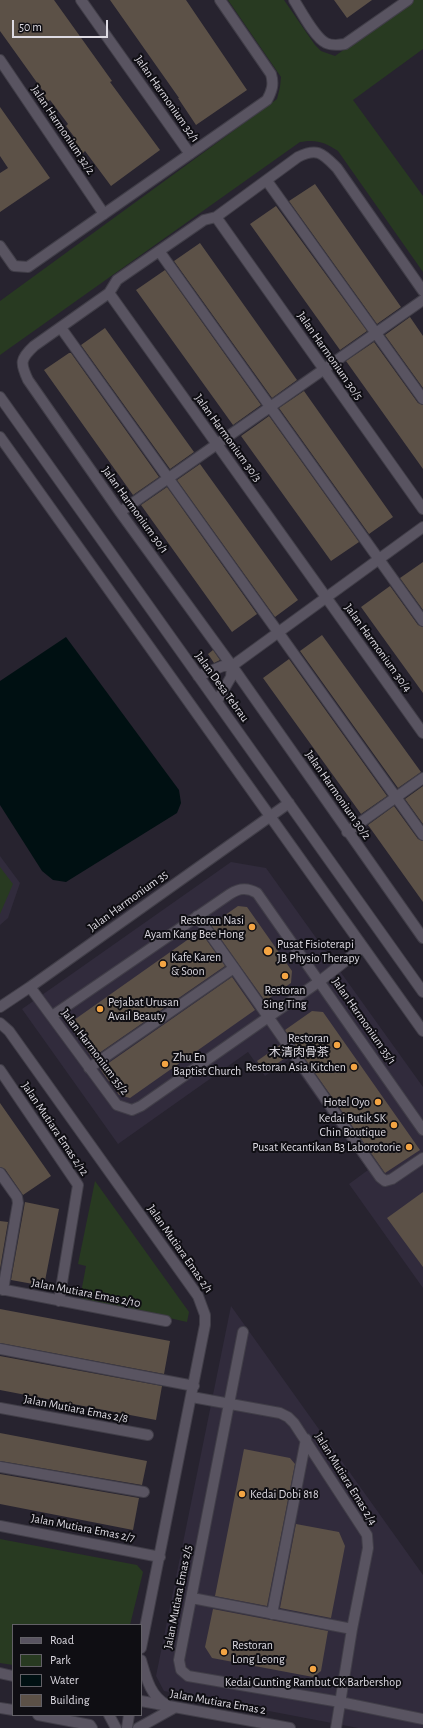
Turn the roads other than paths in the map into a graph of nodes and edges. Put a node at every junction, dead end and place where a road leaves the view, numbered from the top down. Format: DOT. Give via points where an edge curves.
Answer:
graph roads {
  1 [pos="81,0"];
  2 [pos="220,0"];
  3 [pos="294,0"];
  4 [pos="408,0"];
  5 [pos="0,60"];
  6 [pos="190,154"];
  7 [pos="267,181"];
  8 [pos="104,214"];
  9 [pos="216,218"];
  10 [pos="0,246"];
  11 [pos="159,251"];
  12 [pos="423,291"];
  13 [pos="109,293"];
  14 [pos="423,300"];
  15 [pos="61,328"];
  16 [pos="376,333"];
  17 [pos="324,370"];
  18 [pos="0,397"];
  19 [pos="423,399"];
  20 [pos="270,407"];
  21 [pos="0,437"];
  22 [pos="217,445"];
  23 [pos="169,479"];
  24 [pos="423,509"];
  25 [pos="120,512"];
  26 [pos="423,526"];
  27 [pos="379,559"];
  28 [pos="326,598"];
  29 [pos="423,621"];
  30 [pos="279,632"];
  31 [pos="232,666"];
  32 [pos="198,676"];
  33 [pos="217,701"];
  34 [pos="423,733"];
  35 [pos="423,778"];
  36 [pos="396,797"];
  37 [pos="289,803"];
  38 [pos="270,816"];
  39 [pos="347,832"];
  40 [pos="423,835"];
  41 [pos="197,916"];
  42 [pos="423,938"];
  43 [pos="363,947"];
  44 [pos="234,968"];
  45 [pos="320,981"];
  46 [pos="30,987"];
  47 [pos="423,992"];
  48 [pos="0,1007"];
  49 [pos="52,1016"];
  50 [pos="268,1016"];
  51 [pos="0,1023"];
  52 [pos="422,1029"];
  53 [pos="89,1068"];
  54 [pos="0,1070"];
  55 [pos="423,1130"];
  56 [pos="423,1158"];
  57 [pos="0,1173"];
  58 [pos="1,1289"];
  59 [pos="59,1301"];
  60 [pos="166,1321"];
  61 [pos="243,1332"];
  62 [pos="0,1349"];
  63 [pos="194,1386"];
  64 [pos="192,1397"];
  65 [pos="230,1403"];
  66 [pos="0,1408"];
  67 [pos="148,1436"];
  68 [pos="306,1439"];
  69 [pos="0,1467"];
  70 [pos="144,1492"];
  71 [pos="0,1526"];
  72 [pos="160,1557"];
  73 [pos="192,1598"];
  74 [pos="272,1614"];
  75 [pos="352,1630"];
  76 [pos="142,1643"];
  77 [pos="142,1663"];
  78 [pos="0,1673"];
  79 [pos="12,1676"];
  80 [pos="142,1701"];
  81 [pos="340,1702"];
  82 [pos="0,1708"];
  83 [pos="174,1708"];
  84 [pos="12,1710"];
  85 [pos="43,1716"];
  86 [pos="110,1716"];
  87 [pos="129,1716"];
  88 [pos="423,1718"];
  89 [pos="92,1728"];
  90 [pos="116,1728"];
  91 [pos="127,1728"];
  92 [pos="138,1728"];
  93 [pos="290,1728"];
  94 [pos="336,1728"];
  1 -- 6 [label="street, Jalan Harmonium 32/1"];
  2 -- 6 [label="street" via="271,74 271,93 267,100"];
  3 -- 4 [label="street" via="320,39 327,44 337,45 345,44"];
  5 -- 8 [label="street, Jalan Harmonium 32/2"];
  6 -- 8 [label="street"];
  7 -- 9 [label="street"];
  7 -- 12 [label="street" via="307,152 325,156 337,168"];
  7 -- 16 [label="street"];
  8 -- 10 [label="street" via="28,267 14,266"];
  9 -- 11 [label="street" via="204,220"];
  9 -- 17 [label="street, Jalan Harmonium 30/5"];
  11 -- 13 [label="street" via="117,280"];
  11 -- 20 [label="street"];
  13 -- 15 [label="street"];
  13 -- 22 [label="street, Jalan Harmonium 30/3"];
  14 -- 16 [label="street"];
  15 -- 23 [label="street"];
  15 -- 25 [label="street, Jalan Harmonium 30/1" via="23,356 22,366 28,380"];
  16 -- 17 [label="street"];
  16 -- 19 [label="street"];
  17 -- 20 [label="street"];
  17 -- 24 [label="street, Jalan Harmonium 30/5"];
  18 -- 32 [label="street, Jalan Desa Tebrau"];
  20 -- 22 [label="street"];
  20 -- 27 [label="street"];
  21 -- 38 [label="street"];
  22 -- 23 [label="street"];
  22 -- 28 [label="street, Jalan Harmonium 30/3"];
  23 -- 25 [label="street"];
  23 -- 30 [label="street"];
  25 -- 31 [label="street, Jalan Harmonium 30/1"];
  26 -- 27 [label="street"];
  27 -- 28 [label="street"];
  27 -- 29 [label="street"];
  28 -- 30 [label="street"];
  28 -- 34 [label="street, Jalan Harmonium 30/4"];
  30 -- 31 [label="street"];
  30 -- 36 [label="street"];
  31 -- 32 [label="street" via="224,666"];
  31 -- 33 [label="street" via="231,677"];
  31 -- 39 [label="street, Jalan Harmonium 30/2"];
  32 -- 33 [label="street, Jalan Desa Tebrau"];
  33 -- 37 [label="street, Jalan Desa Tebrau"];
  35 -- 36 [label="street"];
  36 -- 39 [label="street"];
  36 -- 40 [label="street"];
  37 -- 38 [label="street, Jalan Harmonium 35"];
  37 -- 47 [label="street, Jalan Desa Tebrau"];
  38 -- 43 [label="street"];
  38 -- 46 [label="street, Jalan Harmonium 35"];
  39 -- 42 [label="street, Jalan Harmonium 30/2"];
  41 -- 44 [label="street"];
  41 -- 45 [label="street, Jalan Harmonium 35/1" via="236,890 244,888 257,893"];
  41 -- 49 [label="street, Jalan Harmonium 35/1"];
  43 -- 45 [label="street, Jalan Harmonium 35/2"];
  43 -- 52 [label="street"];
  44 -- 50 [label="street"];
  44 -- 53 [label="street"];
  45 -- 50 [label="street, Jalan Harmonium 35/2"];
  45 -- 55 [label="street, Jalan Harmonium 35/1"];
  46 -- 48 [label="street, Jalan Harmonium 35"];
  46 -- 49 [label="street, Jalan Harmonium 35/2"];
  49 -- 53 [label="street, Jalan Harmonium 35/2"];
  50 -- 53 [label="street, Jalan Harmonium 35/2" via="132,1110 117,1105"];
  50 -- 56 [label="street" via="380,1177 385,1181 392,1178"];
  51 -- 63 [label="street, Jalan Mutiara Emas 2/1" via="9,1032 198,1296 205,1315 205,1325"];
  54 -- 59 [label="street, Jalan Mutiara Emas 2/12" via="78,1185"];
  57 -- 58 [label="street" via="17,1197 18,1203"];
  58 -- 59 [label="street, Jalan Mutiara Emas 2/10"];
  59 -- 60 [label="street, Jalan Mutiara Emas 2/10"];
  61 -- 65 [label="street, Jalan Mutiara Emas 2/5"];
  62 -- 63 [label="street"];
  63 -- 64 [label="street, Jalan Mutiara Emas 2/1"];
  64 -- 65 [label="street, Jalan Mutiara Emas 2/4"];
  64 -- 72 [label="street, Jalan Mutiara Emas 2/1"];
  65 -- 68 [label="street, Jalan Mutiara Emas 2/4" via="284,1414 292,1419"];
  65 -- 73 [label="street, Jalan Mutiara Emas 2/5"];
  66 -- 67 [label="street, Jalan Mutiara Emas 2/8"];
  68 -- 74 [label="street"];
  68 -- 75 [label="street, Jalan Mutiara Emas 2/4" via="368,1539"];
  69 -- 70 [label="street"];
  71 -- 72 [label="street, Jalan Mutiara Emas 2/7"];
  72 -- 76 [label="street, Jalan Mutiara Emas 2/1"];
  73 -- 74 [label="street"];
  73 -- 81 [label="street, Jalan Mutiara Emas 2/5" via="179,1660 181,1670 188,1676"];
  74 -- 75 [label="street"];
  75 -- 81 [label="street, Jalan Mutiara Emas 2/4"];
  77 -- 83 [label="street" via="153,1693"];
  78 -- 79 [label="street"];
  80 -- 83 [label="street, Jalan Mutiara Emas 2"];
  81 -- 88 [label="street, Jalan Mutiara Emas 2/5"];
  81 -- 94 [label="street, Jalan Mutiara Emas 2/4"];
  82 -- 84 [label="street"];
  83 -- 92 [label="street"];
  83 -- 93 [label="street, Jalan Mutiara Emas 2"];
  85 -- 89 [label="street" via="90,1725"];
  86 -- 90 [label="street"];
  87 -- 91 [label="street"];
}
